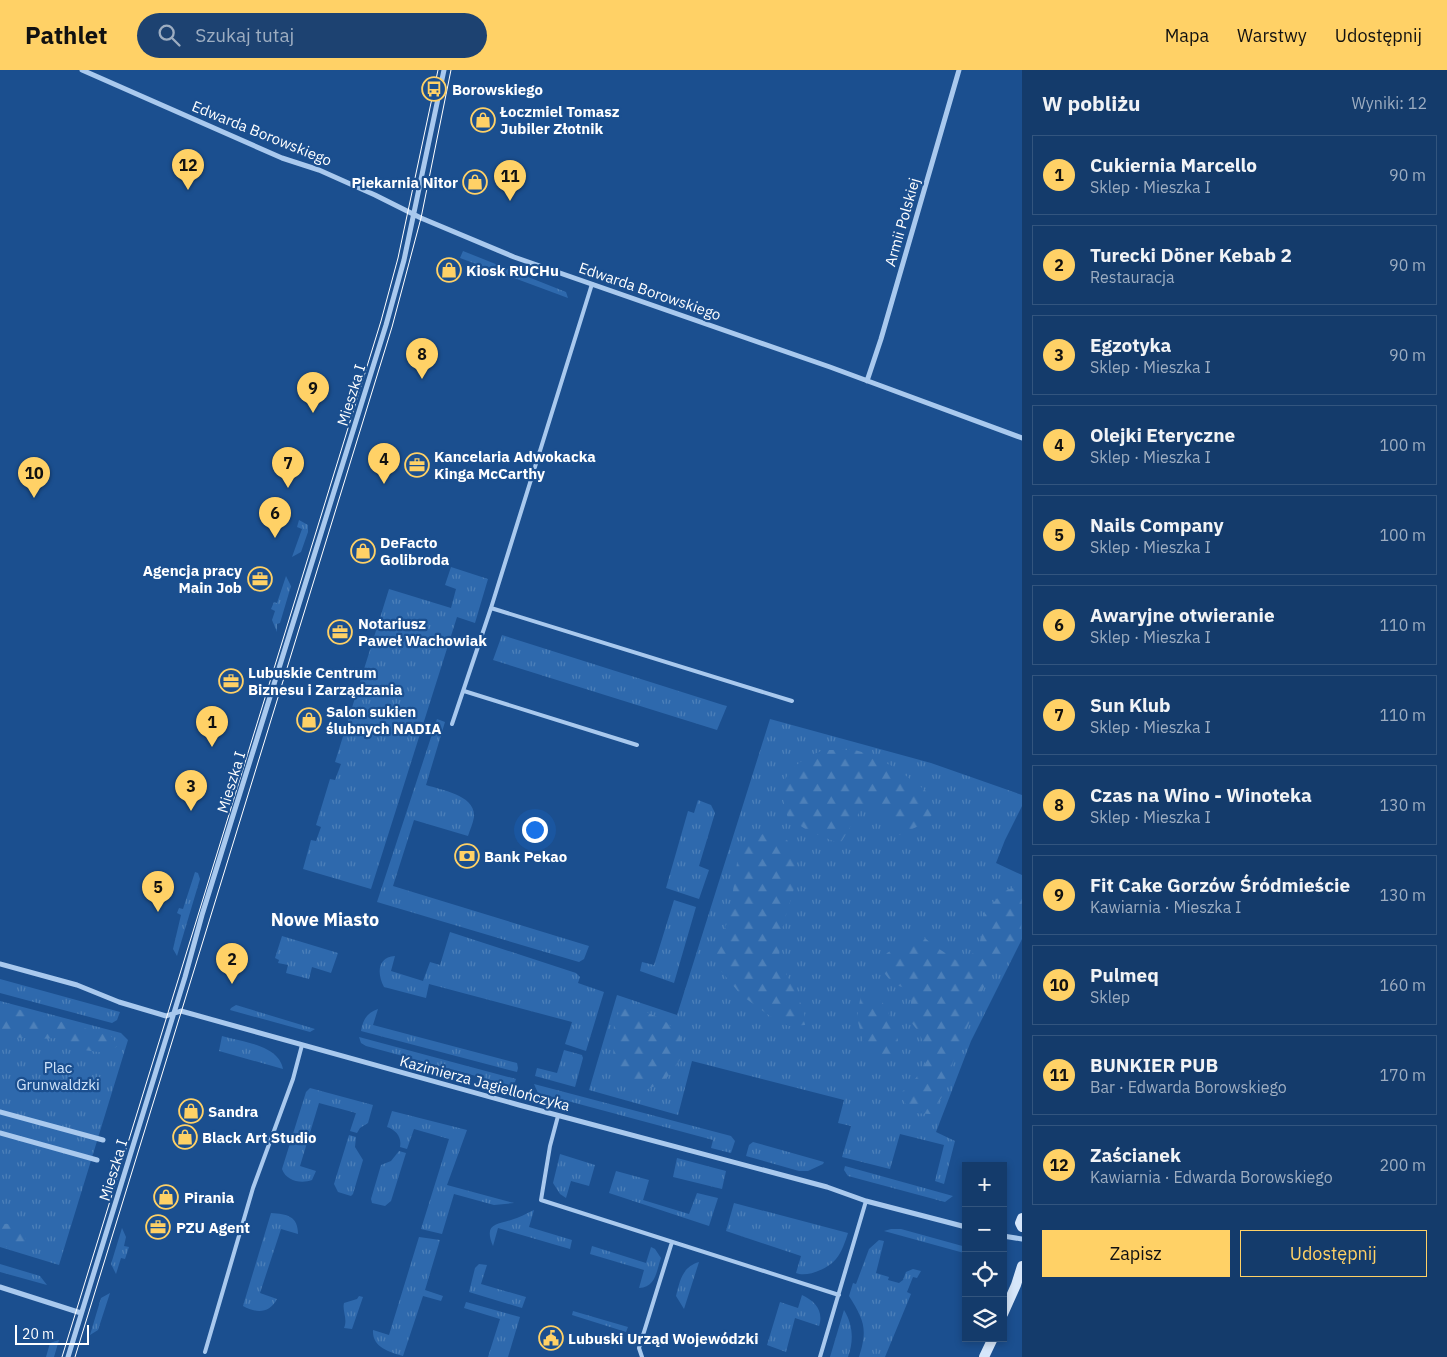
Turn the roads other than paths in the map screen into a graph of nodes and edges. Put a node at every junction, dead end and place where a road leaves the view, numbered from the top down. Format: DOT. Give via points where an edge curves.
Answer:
graph roads {
  1 [pos="82,70"];
  2 [pos="444,70"];
  3 [pos="959,70"];
  4 [pos="414,214"];
  5 [pos="592,284"];
  6 [pos="867,381"];
  7 [pos="1022,438"];
  8 [pos="491,608"];
  9 [pos="464,690"];
  10 [pos="792,701"];
  11 [pos="452,724"];
  12 [pos="637,745"];
  13 [pos="0,964"];
  14 [pos="173,1014"];
  15 [pos="302,1045"];
  16 [pos="0,1112"];
  17 [pos="558,1116"];
  18 [pos="0,1133"];
  19 [pos="102,1140"];
  20 [pos="97,1160"];
  21 [pos="866,1201"];
  22 [pos="1022,1218"];
  23 [pos="962,1227"];
  24 [pos="1022,1227"];
  25 [pos="1007,1237"];
  26 [pos="1022,1239"];
  27 [pos="672,1242"];
  28 [pos="1022,1266"];
  29 [pos="0,1287"];
  30 [pos="838,1295"];
  31 [pos="1007,1305"];
  32 [pos="82,1313"];
  33 [pos="990,1342"];
  34 [pos="205,1352"];
  35 [pos="68,1357"];
  36 [pos="642,1357"];
  37 [pos="820,1357"];
  38 [pos="984,1357"];
  1 -- 4 [label="street, Edwarda Borowskiego" via="282,158 319,170"];
  2 -- 4 [label="street, Mieszka I"];
  3 -- 6 [label="street, Armii Polskiej"];
  4 -- 5 [label="street, Edwarda Borowskiego" via="491,248"];
  4 -- 14 [label="street, Mieszka I" via="386,324"];
  5 -- 6 [label="street, Edwarda Borowskiego"];
  5 -- 8 [label="lane"];
  6 -- 7 [label="street, Edwarda Borowskiego"];
  8 -- 9 [label="lane"];
  8 -- 10 [label="lane"];
  9 -- 11 [label="lane"];
  9 -- 12 [label="lane"];
  13 -- 14 [label="street, Kazimierza Jagiellończyka" via="78,985 158,1014"];
  14 -- 15 [label="street, Kazimierza Jagiellończyka" via="181,1011"];
  14 -- 32 [label="street, Mieszka I"];
  15 -- 17 [label="street, Kazimierza Jagiellończyka"];
  15 -- 34 [label="lane" via="293,1079 253,1188"];
  16 -- 19 [label="street"];
  17 -- 21 [label="street, Kazimierza Jagiellończyka" via="827,1187"];
  17 -- 27 [label="lane" via="541,1200"];
  18 -- 20 [label="street"];
  21 -- 23 [label="street, Kazimierza Jagiellończyka"];
  21 -- 30 [label="lane"];
  22 -- 24 [label="street"];
  25 -- 26 [label="street"];
  27 -- 30 [label="lane"];
  27 -- 36 [label="lane" via="639,1348"];
  28 -- 31 [label="street"];
  29 -- 32 [label="street"];
  30 -- 37 [label="lane"];
  32 -- 35 [label="street, Mieszka I"];
  33 -- 38 [label="street"];
}
